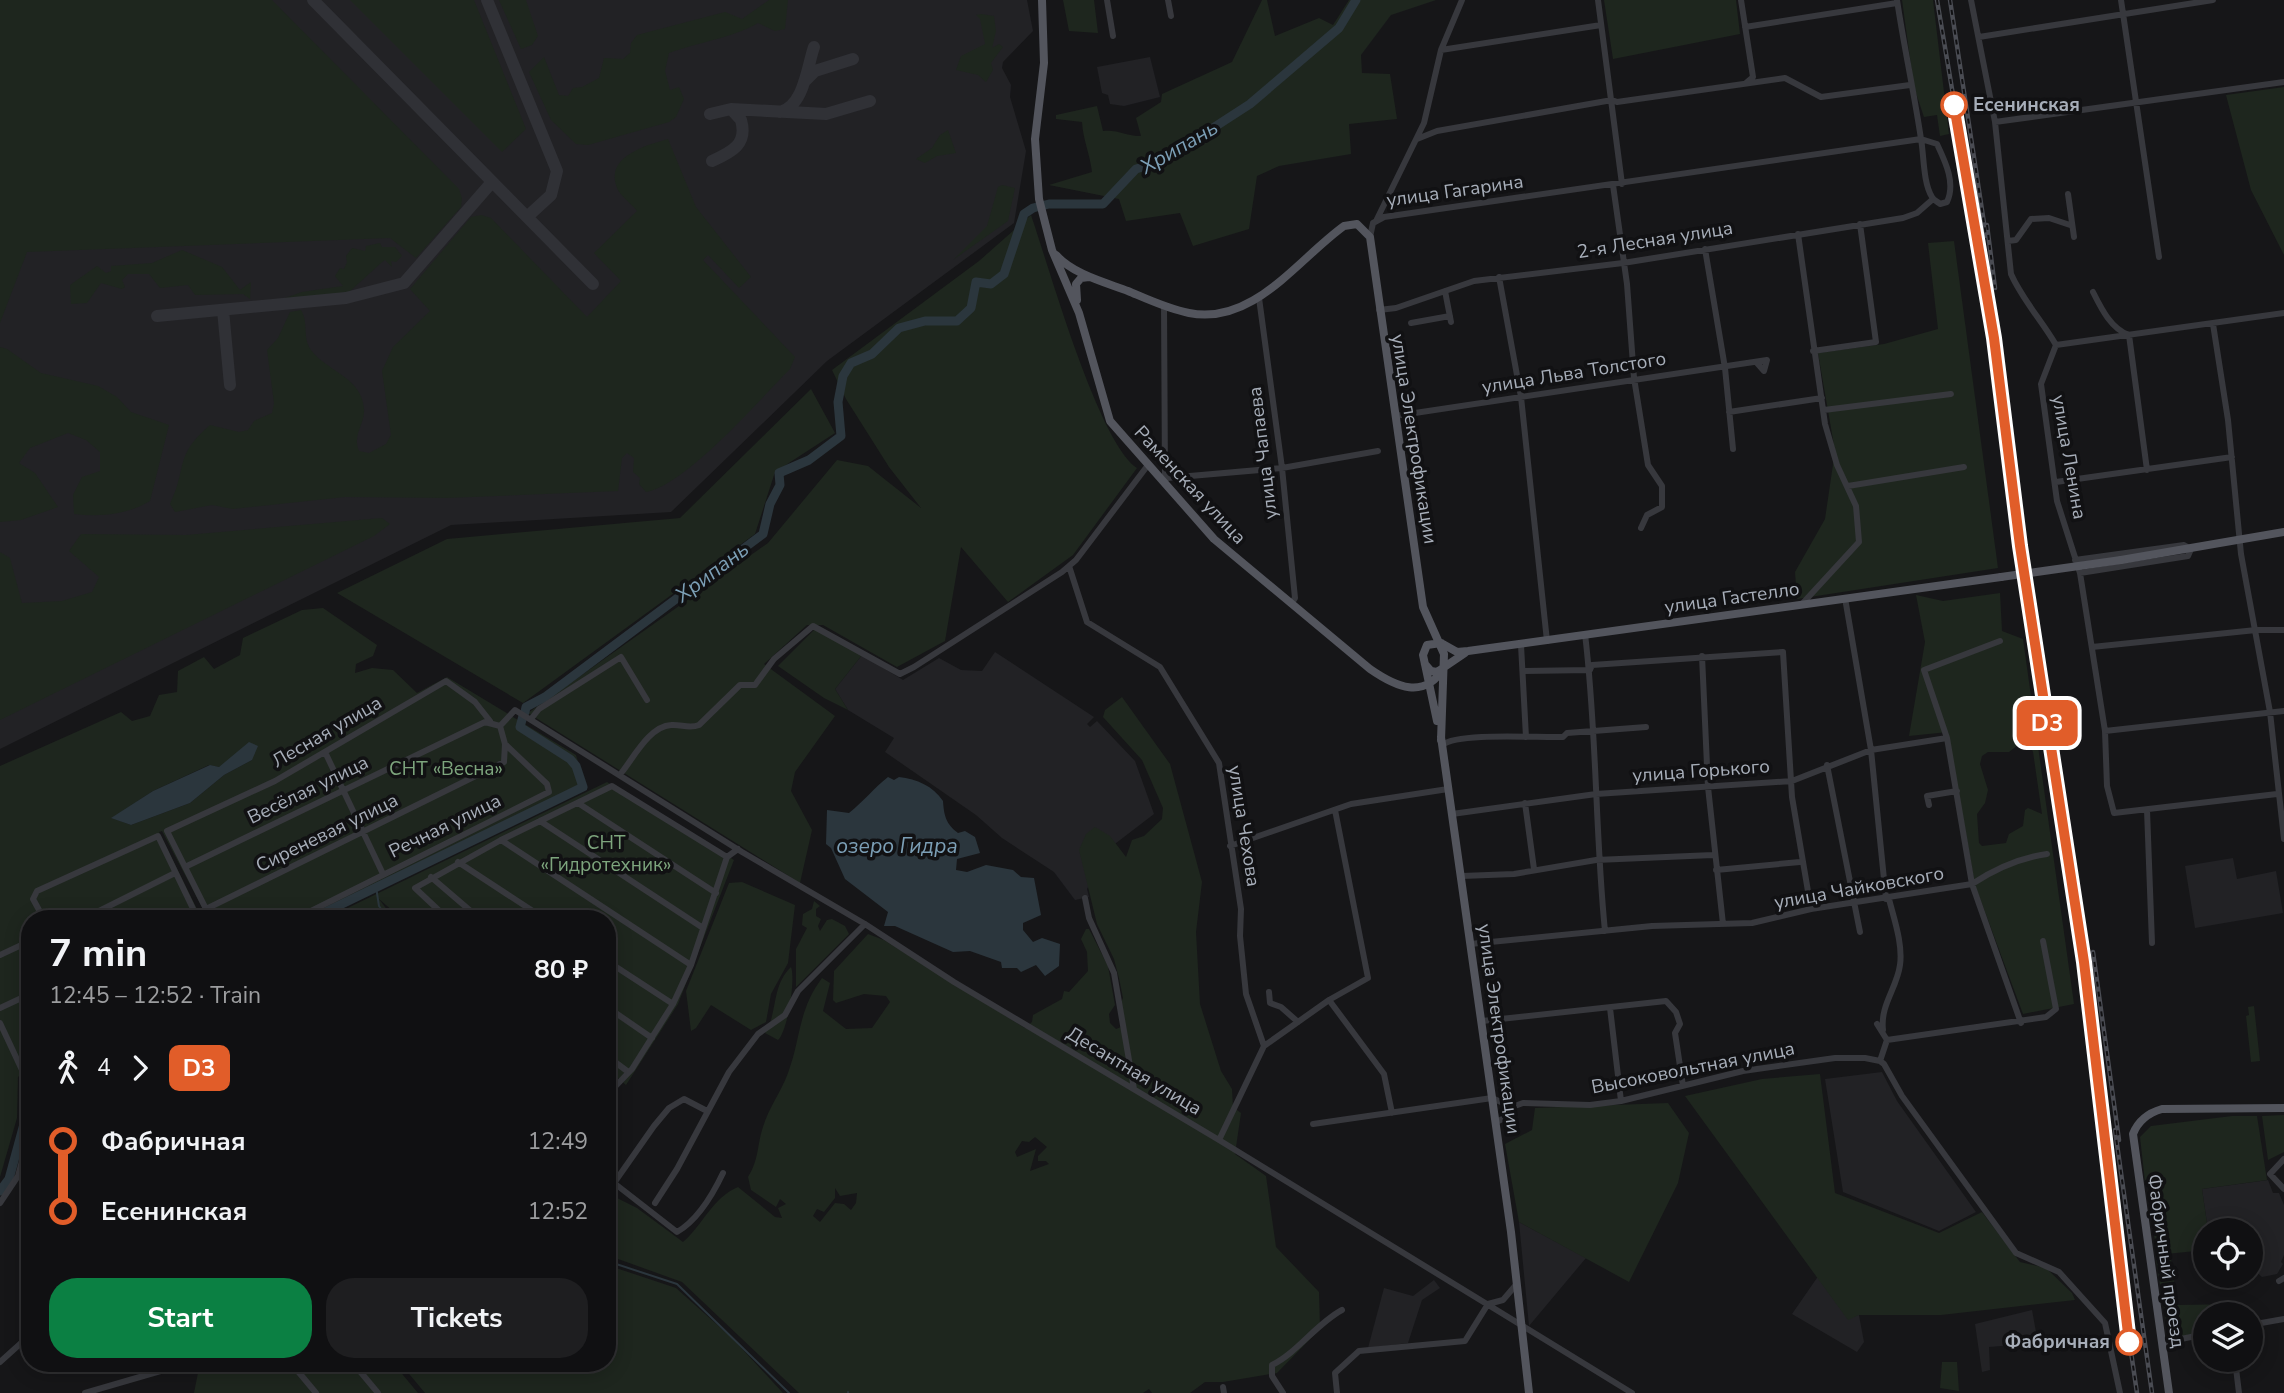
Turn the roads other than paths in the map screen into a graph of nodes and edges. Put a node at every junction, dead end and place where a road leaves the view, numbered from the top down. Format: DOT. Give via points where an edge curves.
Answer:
graph roads {
  1 [pos="1041,0"];
  2 [pos="1107,0"];
  3 [pos="1168,0"];
  4 [pos="1462,0"];
  5 [pos="1598,0"];
  6 [pos="1741,0"];
  7 [pos="1971,0"];
  8 [pos="2121,0"];
  9 [pos="2213,0"];
  10 [pos="1897,1"];
  11 [pos="2123,13"];
  12 [pos="1171,16"];
  13 [pos="1601,25"];
  14 [pos="1745,27"];
  15 [pos="1114,36"];
  16 [pos="1979,37"];
  17 [pos="1441,50"];
  18 [pos="2284,82"];
  19 [pos="1745,84"];
  20 [pos="1910,85"];
  21 [pos="1615,101"];
  22 [pos="2136,102"];
  23 [pos="1995,122"];
  24 [pos="1417,139"];
  25 [pos="1922,139"];
  26 [pos="1622,184"];
  27 [pos="1613,185"];
  28 [pos="2068,194"];
  29 [pos="1932,197"];
  30 [pos="1377,219"];
  31 [pos="1860,224"];
  32 [pos="2070,226"];
  33 [pos="1798,234"];
  34 [pos="1370,236"];
  35 [pos="2074,237"];
  36 [pos="2008,241"];
  37 [pos="1705,249"];
  38 [pos="1052,250"];
  39 [pos="2159,257"];
  40 [pos="1623,263"];
  41 [pos="1070,267"];
  42 [pos="1061,274"];
  43 [pos="1092,276"];
  44 [pos="1499,277"];
  45 [pos="1445,291"];
  46 [pos="2093,292"];
  47 [pos="1259,298"];
  48 [pos="1164,305"];
  49 [pos="1379,310"];
  50 [pos="1079,313"];
  51 [pos="2284,313"];
  52 [pos="1410,323"];
  53 [pos="2213,324"];
  54 [pos="2129,335"];
  55 [pos="2056,345"];
  56 [pos="1813,351"];
  57 [pos="1757,363"];
  58 [pos="1725,368"];
  59 [pos="1634,378"];
  60 [pos="1951,394"];
  61 [pos="1521,397"];
  62 [pos="1822,398"];
  63 [pos="1824,410"];
  64 [pos="1729,412"];
  65 [pos="1395,416"];
  66 [pos="1732,449"];
  67 [pos="1378,451"];
  68 [pos="2232,457"];
  69 [pos="1148,465"];
  70 [pos="1964,467"];
  71 [pos="1282,468"];
  72 [pos="2147,470"];
  73 [pos="1166,481"];
  74 [pos="2056,482"];
  75 [pos="1848,486"];
  76 [pos="1640,528"];
  77 [pos="2284,532"];
  78 [pos="2239,542"];
  79 [pos="2191,549"];
  80 [pos="2076,560"];
  81 [pos="1069,566"];
  82 [pos="2080,573"];
  83 [pos="1846,598"];
  84 [pos="1291,604"];
  85 [pos="1802,604"];
  86 [pos="2256,630"];
  87 [pos="2284,630"];
  88 [pos="1585,634"];
  89 [pos="1547,641"];
  90 [pos="2000,641"];
  91 [pos="1441,643"];
  92 [pos="1521,645"];
  93 [pos="2092,647"];
  94 [pos="1468,651"];
  95 [pos="1702,656"];
  96 [pos="1425,664"];
  97 [pos="1444,668"];
  98 [pos="1590,670"];
  99 [pos="1523,671"];
  100 [pos="1428,684"];
  101 [pos="1399,686"];
  102 [pos="647,700"];
  103 [pos="1433,706"];
  104 [pos="2284,711"];
  105 [pos="2270,712"];
  106 [pos="531,719"];
  107 [pos="490,721"];
  108 [pos="500,726"];
  109 [pos="1646,727"];
  110 [pos="2105,731"];
  111 [pos="1593,732"];
  112 [pos="1526,737"];
  113 [pos="1947,738"];
  114 [pos="1442,743"];
  115 [pos="505,744"];
  116 [pos="1871,750"];
  117 [pos="325,752"];
  118 [pos="1827,765"];
  119 [pos="621,774"];
  120 [pos="1792,781"];
  121 [pos="1708,787"];
  122 [pos="1448,789"];
  123 [pos="1956,790"];
  124 [pos="343,791"];
  125 [pos="1596,794"];
  126 [pos="2277,794"];
  127 [pos="578,803"];
  128 [pos="1525,803"];
  129 [pos="1929,805"];
  130 [pos="1335,810"];
  131 [pos="2147,810"];
  132 [pos="1452,814"];
  133 [pos="540,821"];
  134 [pos="364,833"];
  135 [pos="501,839"];
  136 [pos="2284,839"];
  137 [pos="1230,846"];
  138 [pos="738,849"];
  139 [pos="2047,854"];
  140 [pos="1713,855"];
  141 [pos="727,857"];
  142 [pos="458,862"];
  143 [pos="1598,862"];
  144 [pos="1801,862"];
  145 [pos="185,867"];
  146 [pos="1534,869"];
  147 [pos="1716,870"];
  148 [pos="176,873"];
  149 [pos="383,874"];
  150 [pos="1462,876"];
  151 [pos="431,877"];
  152 [pos="1972,884"];
  153 [pos="716,892"];
  154 [pos="1084,898"];
  155 [pos="1887,899"];
  156 [pos="1852,902"];
  157 [pos="206,909"];
  158 [pos="1811,909"];
  159 [pos="39,910"];
  160 [pos="101,910"];
  161 [pos="194,910"];
  162 [pos="313,910"];
  163 [pos="438,910"];
  164 [pos="470,910"];
  165 [pos="531,910"];
  166 [pos="608,910"];
  167 [pos="616,915"];
  168 [pos="865,924"];
  169 [pos="1723,924"];
  170 [pos="703,928"];
  171 [pos="1605,931"];
  172 [pos="1860,932"];
  173 [pos="2043,941"];
  174 [pos="2152,943"];
  175 [pos="1471,944"];
  176 [pos="21,945"];
  177 [pos="0,955"];
  178 [pos="691,965"];
  179 [pos="616,967"];
  180 [pos="1269,992"];
  181 [pos="21,998"];
  182 [pos="1329,1000"];
  183 [pos="673,1004"];
  184 [pos="0,1008"];
  185 [pos="1610,1008"];
  186 [pos="616,1013"];
  187 [pos="1482,1021"];
  188 [pos="1298,1022"];
  189 [pos="0,1023"];
  190 [pos="2021,1023"];
  191 [pos="1877,1024"];
  192 [pos="1883,1030"];
  193 [pos="652,1038"];
  194 [pos="1887,1040"];
  195 [pos="1264,1046"];
  196 [pos="1880,1061"];
  197 [pos="616,1063"];
  198 [pos="21,1068"];
  199 [pos="627,1071"];
  200 [pos="616,1084"];
  201 [pos="1683,1086"];
  202 [pos="1134,1089"];
  203 [pos="1492,1098"];
  204 [pos="1621,1101"];
  205 [pos="1512,1107"];
  206 [pos="2284,1108"];
  207 [pos="707,1111"];
  208 [pos="1392,1113"];
  209 [pos="1496,1122"];
  210 [pos="1313,1124"];
  211 [pos="1219,1140"];
  212 [pos="2284,1159"];
  213 [pos="21,1164"];
  214 [pos="723,1173"];
  215 [pos="616,1180"];
  216 [pos="616,1185"];
  217 [pos="2284,1189"];
  218 [pos="0,1203"];
  219 [pos="655,1203"];
  220 [pos="1515,1286"];
  221 [pos="1488,1304"];
  222 [pos="1342,1310"];
  223 [pos="2284,1320"];
  224 [pos="1520,1323"];
  225 [pos="2263,1323"];
  226 [pos="2193,1337"];
  227 [pos="21,1343"];
  228 [pos="2162,1343"];
  229 [pos="0,1362"];
  230 [pos="157,1372"];
  231 [pos="298,1372"];
  232 [pos="360,1372"];
  233 [pos="2236,1372"];
  234 [pos="85,1393"];
  235 [pos="316,1393"];
  236 [pos="378,1393"];
  237 [pos="1283,1393"];
  238 [pos="1337,1393"];
  239 [pos="1528,1393"];
  240 [pos="1632,1393"];
  241 [pos="2120,1393"];
  242 [pos="2169,1393"];
  243 [pos="2239,1393"];
  1 -- 38 [label="main road, Раменская улица" via="1044,63 1035,139 1039,199"];
  2 -- 15 [label="street"];
  3 -- 12 [label="street"];
  4 -- 17 [label="street"];
  5 -- 13 [label="street"];
  6 -- 14 [label="street"];
  7 -- 16 [label="street"];
  8 -- 11 [label="street"];
  9 -- 11 [label="street"];
  10 -- 14 [label="street"];
  10 -- 20 [label="street"];
  11 -- 16 [label="street"];
  11 -- 22 [label="street"];
  13 -- 17 [label="street"];
  13 -- 21 [label="street"];
  14 -- 19 [label="street" via="1753,64 1753,77"];
  16 -- 23 [label="street"];
  17 -- 24 [label="street"];
  18 -- 22 [label="street"];
  19 -- 20 [label="street" via="1785,78 1821,97"];
  19 -- 21 [label="street"];
  20 -- 25 [label="street"];
  21 -- 24 [label="street" via="1437,131"];
  21 -- 26 [label="street"];
  22 -- 23 [label="street"];
  22 -- 39 [label="street"];
  23 -- 36 [label="street"];
  24 -- 30 [label="street"];
  25 -- 26 [label="street, улица Гагарина"];
  25 -- 29 [label="street"];
  25 -- 29 [label="street, 2-я Лесная улица" via="1937,144 1950,182 1947,202 1940,204"];
  26 -- 27 [label="street, улица Гагарина"];
  27 -- 30 [label="street, улица Гагарина"];
  27 -- 40 [label="street"];
  28 -- 32 [label="street"];
  29 -- 31 [label="street, 2-я Лесная улица" via="1917,214"];
  30 -- 34 [label="street, улица Гагарина"];
  31 -- 33 [label="street, 2-я Лесная улица"];
  31 -- 56 [label="street" via="1876,342"];
  32 -- 35 [label="street"];
  32 -- 36 [label="street" via="2049,218 2031,219 2016,240"];
  33 -- 37 [label="street, 2-я Лесная улица"];
  33 -- 56 [label="street"];
  34 -- 47 [label="main road, улица Гагарина" via="1357,224 1344,226"];
  34 -- 49 [label="main road, улица Электрофикации"];
  36 -- 55 [label="street" via="2008,261 2018,289"];
  37 -- 40 [label="street, 2-я Лесная улица"];
  37 -- 58 [label="street"];
  38 -- 41 [label="main road, улица Гагарина"];
  38 -- 42 [label="main road, Раменская улица"];
  40 -- 44 [label="street, 2-я Лесная улица"];
  40 -- 59 [label="street"];
  41 -- 42 [label="main road" via="1074,280 1068,282"];
  41 -- 43 [label="main road, улица Гагарина"];
  42 -- 50 [label="main road, Раменская улица"];
  43 -- 48 [label="main road, улица Гагарина"];
  43 -- 50 [label="main road" via="1076,284"];
  44 -- 45 [label="street, 2-я Лесная улица"];
  44 -- 61 [label="street"];
  45 -- 49 [label="street, 2-я Лесная улица"];
  45 -- 52 [label="street" via="1451,319"];
  46 -- 54 [label="street" via="2104,314"];
  47 -- 48 [label="main road, улица Гагарина" via="1204,315"];
  47 -- 71 [label="street, улица Чапаева"];
  48 -- 73 [label="street"];
  49 -- 65 [label="main road, улица Электрофикации"];
  50 -- 69 [label="main road, Раменская улица" via="1108,417"];
  51 -- 53 [label="street"];
  53 -- 54 [label="street"];
  53 -- 68 [label="street"];
  54 -- 55 [label="street"];
  54 -- 72 [label="street"];
  55 -- 74 [label="street, улица Ленина" via="2041,384"];
  56 -- 62 [label="street"];
  57 -- 58 [label="street, улица Льва Толстого"];
  58 -- 59 [label="street, улица Льва Толстого"];
  58 -- 64 [label="street"];
  59 -- 61 [label="street, улица Льва Толстого"];
  59 -- 76 [label="street" via="1648,465 1662,486 1662,507 1647,515"];
  60 -- 63 [label="street"];
  61 -- 65 [label="street, улица Льва Толстого"];
  61 -- 89 [label="street"];
  62 -- 63 [label="street"];
  62 -- 64 [label="street"];
  63 -- 75 [label="street" via="1837,464"];
  64 -- 66 [label="street"];
  65 -- 91 [label="main road, улица Электрофикации" via="1423,607"];
  67 -- 71 [label="street"];
  68 -- 72 [label="street"];
  68 -- 78 [label="street"];
  69 -- 73 [label="main road, Раменская улица"];
  69 -- 81 [label="street"];
  70 -- 75 [label="street"];
  71 -- 73 [label="street"];
  71 -- 84 [label="street, улица Чапаева" via="1295,598"];
  72 -- 74 [label="street"];
  73 -- 84 [label="main road, Раменская улица" via="1214,539"];
  74 -- 80 [label="street, улица Ленина" via="2057,501"];
  75 -- 85 [label="street" via="1856,506 1859,542"];
  77 -- 78 [label="main road, улица Гастелло"];
  78 -- 79 [label="main road, улица Гастелло"];
  78 -- 86 [label="street"];
  79 -- 80 [label="street" via="2184,545"];
  79 -- 82 [label="street" via="2188,556"];
  79 -- 83 [label="main road, улица Гастелло, bridge"];
  80 -- 82 [label="street, улица Ленина"];
  81 -- 119 [label="street" via="900,674 813,625 774,659 755,685 740,685 699,725 661,727"];
  81 -- 137 [label="street, улица Чехова" via="1087,622 1160,667 1219,762"];
  82 -- 93 [label="street, улица Ленина"];
  83 -- 85 [label="main road, улица Гастелло"];
  83 -- 116 [label="street"];
  84 -- 101 [label="main road, Раменская улица" via="1362,663"];
  85 -- 88 [label="main road, улица Гастелло"];
  86 -- 87 [label="street"];
  86 -- 93 [label="street"];
  86 -- 105 [label="street"];
  88 -- 89 [label="main road, улица Гастелло"];
  88 -- 98 [label="street"];
  89 -- 92 [label="main road, улица Гастелло"];
  90 -- 113 [label="street" via="1924,670"];
  91 -- 94 [label="main road, улица Гастелло" via="1457,652"];
  91 -- 96 [label="main road" via="1425,647"];
  91 -- 97 [label="main road, улица Электрофикации"];
  92 -- 94 [label="main road, улица Гастелло"];
  92 -- 99 [label="street"];
  93 -- 110 [label="street, улица Ленина"];
  94 -- 97 [label="main road, улица Гастелло"];
  95 -- 98 [label="street" via="1592,665"];
  95 -- 120 [label="street" via="1783,652"];
  95 -- 121 [label="street"];
  96 -- 97 [label="main road" via="1434,672"];
  96 -- 100 [label="main road"];
  97 -- 100 [label="main road, улица Гастелло"];
  97 -- 114 [label="main road, улица Электрофикации"];
  98 -- 99 [label="street"];
  98 -- 111 [label="street"];
  99 -- 112 [label="street"];
  100 -- 101 [label="main road" via="1416,690"];
  100 -- 103 [label="main road"];
  101 -- 103 [label="main road, Раменская улица"];
  102 -- 106 [label="street" via="621,657 539,709"];
  103 -- 114 [label="main road"];
  104 -- 105 [label="street"];
  105 -- 110 [label="street"];
  105 -- 126 [label="street"];
  106 -- 108 [label="street, Десантная улица" via="515,710"];
  106 -- 119 [label="street, Десантная улица"];
  107 -- 108 [label="street"];
  107 -- 117 [label="street, Лесная улица" via="475,702 446,681"];
  107 -- 124 [label="street, Весёлая улица"];
  108 -- 115 [label="street"];
  109 -- 111 [label="street"];
  110 -- 131 [label="street, улица Ленина" via="2107,786 2114,813"];
  111 -- 112 [label="street"];
  111 -- 125 [label="street"];
  112 -- 114 [label="street"];
  113 -- 116 [label="street, улица Горького"];
  113 -- 123 [label="street"];
  114 -- 122 [label="main road, улица Электрофикации"];
  115 -- 134 [label="street, Сиреневая улица" via="504,762"];
  115 -- 149 [label="street, Речная улица" via="547,783 549,792"];
  116 -- 118 [label="street, улица Горького"];
  116 -- 155 [label="street"];
  117 -- 124 [label="street"];
  117 -- 145 [label="street, Лесная улица" via="246,796 167,831"];
  118 -- 120 [label="street, улица Горького"];
  118 -- 156 [label="street"];
  119 -- 138 [label="street, Десантная улица"];
  120 -- 121 [label="street, улица Горького"];
  120 -- 144 [label="street"];
  121 -- 125 [label="street, улица Горького"];
  121 -- 140 [label="street"];
  122 -- 130 [label="street"];
  122 -- 132 [label="main road, улица Электрофикации"];
  123 -- 129 [label="street" via="1927,796"];
  123 -- 152 [label="street"];
  124 -- 134 [label="street"];
  124 -- 145 [label="street, Весёлая улица"];
  125 -- 128 [label="street, улица Горького"];
  125 -- 143 [label="street"];
  126 -- 131 [label="street"];
  126 -- 136 [label="street"];
  127 -- 133 [label="street"];
  127 -- 141 [label="street" via="612,786"];
  127 -- 153 [label="street"];
  128 -- 132 [label="street, улица Горького"];
  128 -- 146 [label="street"];
  130 -- 137 [label="street"];
  130 -- 182 [label="street" via="1368,978"];
  131 -- 174 [label="street"];
  132 -- 150 [label="main road, улица Электрофикации"];
  133 -- 135 [label="street"];
  133 -- 170 [label="street"];
  134 -- 149 [label="street"];
  134 -- 157 [label="street, Сиреневая улица"];
  135 -- 142 [label="street"];
  135 -- 166 [label="street"];
  137 -- 195 [label="street, улица Чехова" via="1241,909 1246,994"];
  138 -- 141 [label="street"];
  138 -- 168 [label="street, Десантная улица"];
  139 -- 152 [label="street" via="2029,856"];
  140 -- 143 [label="street"];
  140 -- 147 [label="street"];
  141 -- 153 [label="street"];
  142 -- 151 [label="street"];
  142 -- 165 [label="street"];
  143 -- 146 [label="street"];
  143 -- 171 [label="street"];
  144 -- 147 [label="street"];
  144 -- 158 [label="street"];
  145 -- 157 [label="street"];
  146 -- 150 [label="street"];
  147 -- 169 [label="street"];
  148 -- 159 [label="street" via="158,836 37,891 33,899"];
  148 -- 160 [label="street"];
  148 -- 161 [label="street"];
  149 -- 162 [label="street, Речная улица"];
  150 -- 175 [label="main road, улица Электрофикации"];
  151 -- 163 [label="street" via="415,888"];
  151 -- 164 [label="street"];
  152 -- 155 [label="street, улица Чайковского"];
  152 -- 190 [label="street, улица Чайковского"];
  153 -- 170 [label="street"];
  154 -- 202 [label="street" via="1088,918 1114,973"];
  155 -- 156 [label="street, улица Чайковского"];
  155 -- 192 [label="street" via="1901,955 1883,1009"];
  156 -- 158 [label="street, улица Чайковского"];
  156 -- 172 [label="street"];
  158 -- 169 [label="street, улица Чайковского" via="1761,922"];
  167 -- 178 [label="street"];
  168 -- 202 [label="street, Десантная улица"];
  168 -- 207 [label="street" via="798,990 785,1015 758,1034 721,1083"];
  169 -- 171 [label="street, улица Чайковского"];
  170 -- 178 [label="street"];
  171 -- 175 [label="street, улица Чайковского"];
  173 -- 190 [label="street" via="2056,1009 2046,1017"];
  175 -- 187 [label="main road, улица Электрофикации"];
  176 -- 177 [label="street"];
  178 -- 183 [label="street"];
  179 -- 183 [label="street"];
  180 -- 188 [label="street" via="1270,1003"];
  181 -- 184 [label="street"];
  182 -- 188 [label="street"];
  182 -- 208 [label="street" via="1384,1074"];
  183 -- 193 [label="street"];
  185 -- 187 [label="street"];
  185 -- 201 [label="street" via="1666,1001 1679,1024 1675,1033"];
  185 -- 204 [label="street"];
  186 -- 193 [label="street"];
  187 -- 203 [label="main road, улица Электрофикации"];
  188 -- 195 [label="street"];
  189 -- 198 [label="street"];
  190 -- 194 [label="street"];
  191 -- 192 [label="street"];
  192 -- 194 [label="street"];
  193 -- 199 [label="street"];
  194 -- 196 [label="street"];
  195 -- 211 [label="street"];
  196 -- 201 [label="street, Высоковольтная улица" via="1835,1058 1743,1071"];
  196 -- 241 [label="street" via="2016,1253 2065,1277 2099,1314 2111,1340"];
  197 -- 199 [label="street"];
  199 -- 200 [label="street"];
  201 -- 204 [label="street, Высоковольтная улица"];
  202 -- 211 [label="street, Десантная улица"];
  203 -- 205 [label="street, Высоковольтная улица"];
  203 -- 208 [label="street"];
  203 -- 209 [label="main road, улица Электрофикации"];
  204 -- 205 [label="street, Высоковольтная улица"];
  205 -- 209 [label="street" via="1507,1117"];
  206 -- 228 [label="main road, Фабричный проезд" via="2162,1109 2149,1113 2136,1126 2133,1134"];
  207 -- 215 [label="street" via="684,1099 669,1108"];
  207 -- 219 [label="street"];
  208 -- 210 [label="street"];
  209 -- 220 [label="main road, улица Электрофикации"];
  211 -- 221 [label="street, Десантная улица"];
  212 -- 217 [label="street" via="2270,1174"];
  213 -- 218 [label="street"];
  214 -- 216 [label="street" via="714,1193 677,1232"];
  220 -- 221 [label="street" via="1503,1300"];
  220 -- 224 [label="main road, улица Электрофикации"];
  221 -- 224 [label="street, Десантная улица"];
  221 -- 238 [label="street" via="1465,1341 1359,1352 1335,1373"];
  222 -- 237 [label="street" via="1272,1365 1272,1376"];
  223 -- 225 [label="street"];
  224 -- 239 [label="main road, улица Электрофикации"];
  224 -- 240 [label="street, Десантная улица"];
  226 -- 228 [label="street"];
  227 -- 229 [label="street"];
  228 -- 242 [label="main road, Фабричный проезд"];
  230 -- 234 [label="street"];
  231 -- 235 [label="street"];
  232 -- 236 [label="street"];
  233 -- 243 [label="street"];
}
